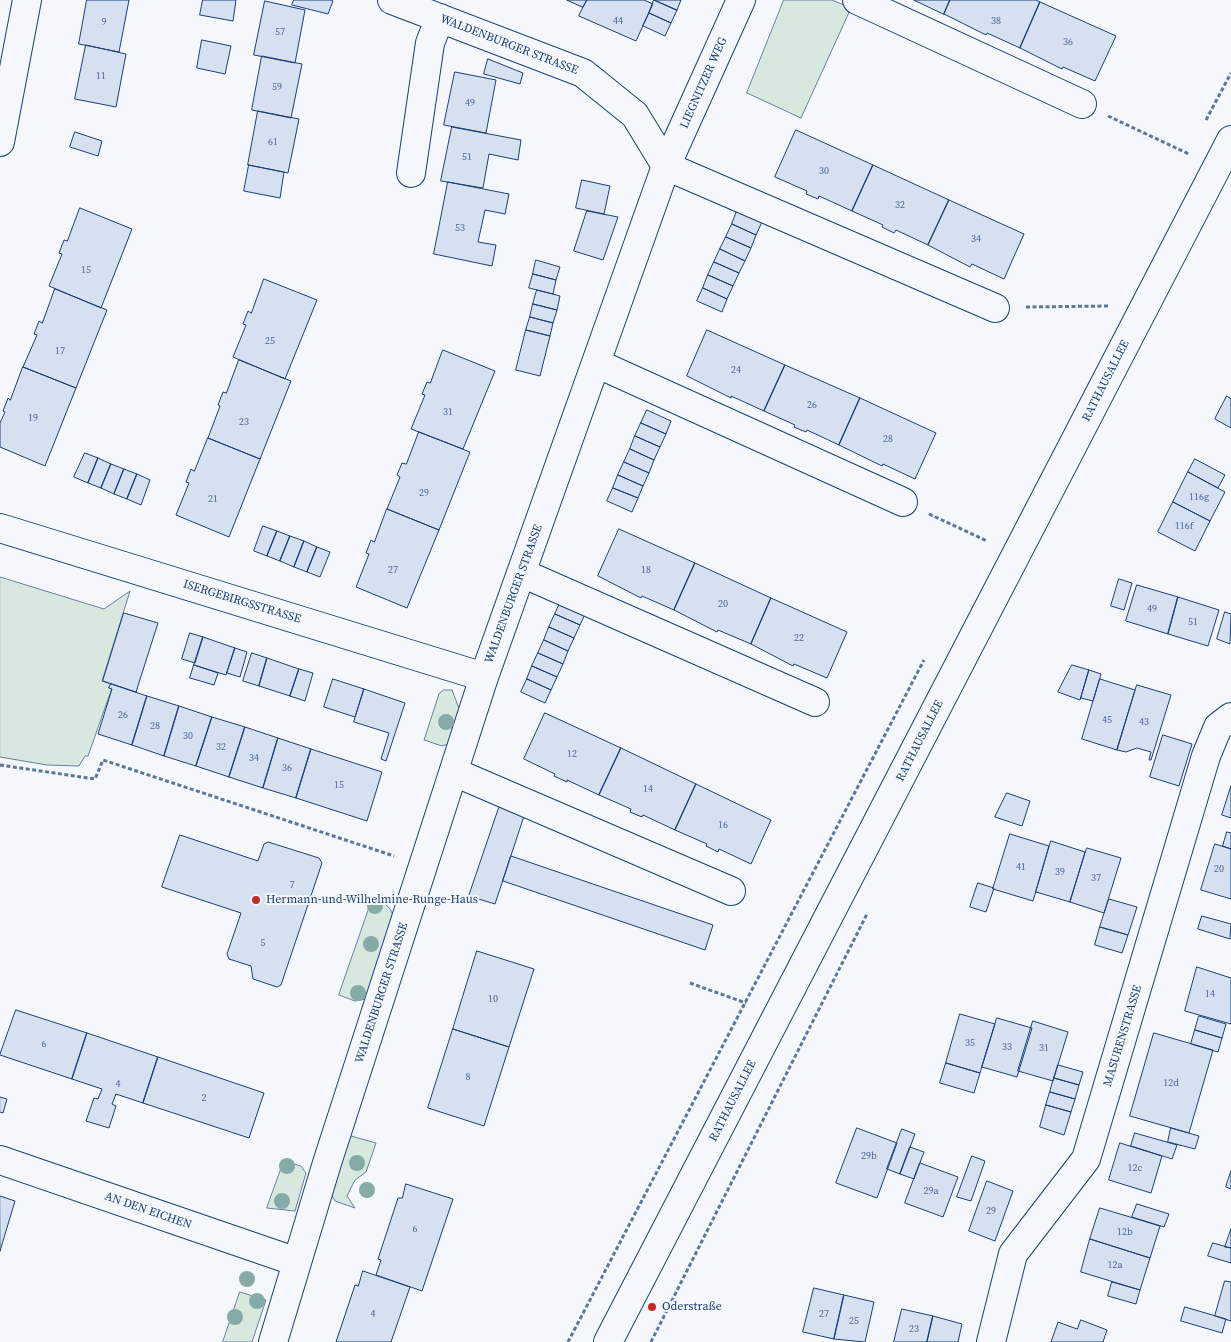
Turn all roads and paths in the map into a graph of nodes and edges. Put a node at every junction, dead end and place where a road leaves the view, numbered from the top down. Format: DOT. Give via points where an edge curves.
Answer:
graph roads {
  1 [pos="27,0"];
  2 [pos="392,0"];
  3 [pos="742,0"];
  4 [pos="857,0"];
  5 [pos="440,18"];
  6 [pos="1231,73"];
  7 [pos="1082,104"];
  8 [pos="1206,122"];
  9 [pos="1231,140"];
  10 [pos="0,142"];
  11 [pos="1193,146"];
  12 [pos="1189,154"];
  13 [pos="1184,162"];
  14 [pos="666,166"];
  15 [pos="411,173"];
  16 [pos="1114,297"];
  17 [pos="1109,306"];
  18 [pos="995,308"];
  19 [pos="1105,314"];
  20 [pos="596,363"];
  21 [pos="903,502"];
  22 [pos="0,528"];
  23 [pos="991,532"];
  24 [pos="987,541"];
  25 [pos="982,550"];
  26 [pos="522,573"];
  27 [pos="928,654"];
  28 [pos="484,677"];
  29 [pos="815,702"];
  30 [pos="1231,717"];
  31 [pos="0,764"];
  32 [pos="454,772"];
  33 [pos="424,866"];
  34 [pos="731,891"];
  35 [pos="690,983"];
  36 [pos="746,1003"];
  37 [pos="0,1160"];
  38 [pos="297,1262"];
  39 [pos="273,1342"];
  40 [pos="568,1342"];
  41 [pos="608,1342"];
  42 [pos="991,1342"];
  1 -- 10 [label="street"];
  2 -- 5 [label="street, WALDENBURGER STRASSE"];
  3 -- 14 [label="street, LIEGNITZER WEG"];
  4 -- 7 [label="street"];
  5 -- 14 [label="street, WALDENBURGER STRASSE" via="583,73 635,115"];
  5 -- 15 [label="street" via="430,43"];
  6 -- 8 [label="path"];
  7 -- 12 [label="path"];
  9 -- 41 [label="street, RATHAUSALLEE"];
  11 -- 12 [label="path"];
  12 -- 13 [label="path"];
  14 -- 18 [label="street"];
  14 -- 20 [label="street, WALDENBURGER STRASSE"];
  16 -- 17 [label="path"];
  17 -- 18 [label="path"];
  17 -- 19 [label="path"];
  20 -- 21 [label="street"];
  20 -- 26 [label="street, WALDENBURGER STRASSE"];
  21 -- 24 [label="path"];
  22 -- 28 [label="street, ISERGEBIRGSSTRASSE"];
  23 -- 24 [label="path"];
  24 -- 25 [label="path"];
  26 -- 28 [label="street, WALDENBURGER STRASSE"];
  26 -- 29 [label="street"];
  27 -- 36 [label="path"];
  28 -- 32 [label="street, WALDENBURGER STRASSE"];
  30 -- 42 [label="street, MASURENSTRASSE" via="1218,727 1206,756 1086,1159 1013,1254"];
  31 -- 33 [label="path" via="95,779 103,760"];
  32 -- 33 [label="street, WALDENBURGER STRASSE"];
  32 -- 34 [label="street"];
  33 -- 38 [label="street, WALDENBURGER STRASSE"];
  35 -- 36 [label="path"];
  36 -- 40 [label="path"];
  37 -- 38 [label="street, AN DEN EICHEN"];
  38 -- 39 [label="street, WALDENBURGER STRASSE"];
}
